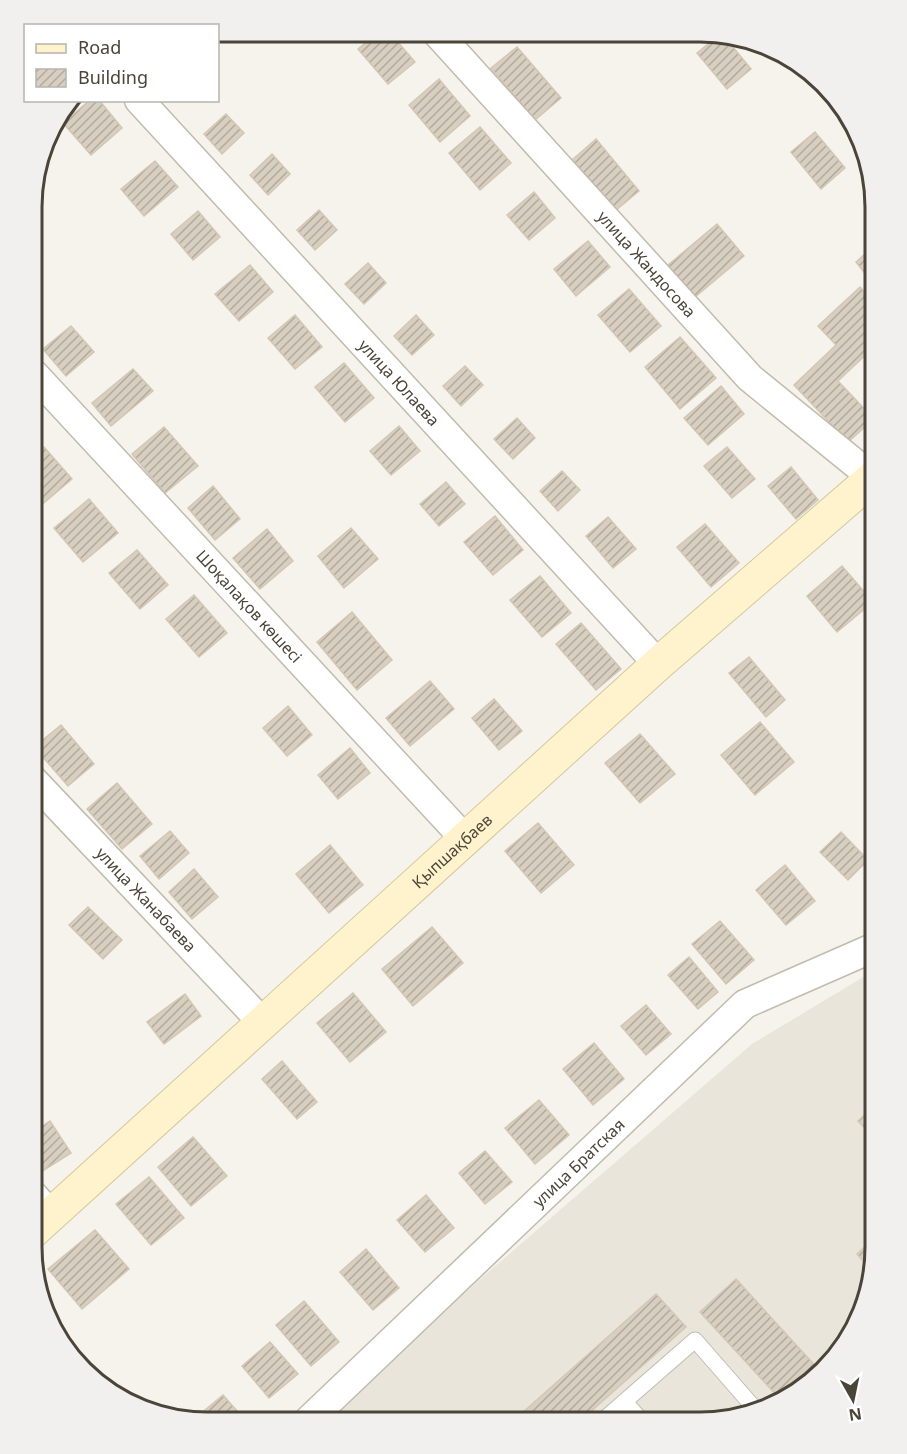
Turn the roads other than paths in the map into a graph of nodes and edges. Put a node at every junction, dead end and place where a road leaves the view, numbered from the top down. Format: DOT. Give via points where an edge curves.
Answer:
graph roads {
  1 [pos="445,42"];
  2 [pos="142,102"];
  3 [pos="42,384"];
  4 [pos="865,470"];
  5 [pos="865,485"];
  6 [pos="658,664"];
  7 [pos="42,790"];
  8 [pos="465,839"];
  9 [pos="865,951"];
  10 [pos="262,1022"];
  11 [pos="42,1211"];
  12 [pos="625,1402"];
  13 [pos="751,1404"];
  14 [pos="317,1412"];
  15 [pos="613,1412"];
  16 [pos="634,1412"];
  1 -- 4 [label="street, улица Жандосова" via="750,378"];
  2 -- 6 [label="street, улица Юлаева"];
  3 -- 8 [label="street, Шоқалақов көшесі"];
  5 -- 6 [label="street, Қыпшақбаев"];
  6 -- 8 [label="street, Қыпшақбаев"];
  7 -- 10 [label="street, улица Жанабаева"];
  8 -- 10 [label="street, Қыпшақбаев"];
  9 -- 14 [label="street, улица Братская" via="745,1005"];
  10 -- 11 [label="street, Қыпшақбаев"];
  12 -- 13 [label="lane" via="695,1340"];
  12 -- 15 [label="lane"];
  12 -- 16 [label="lane"];
}
